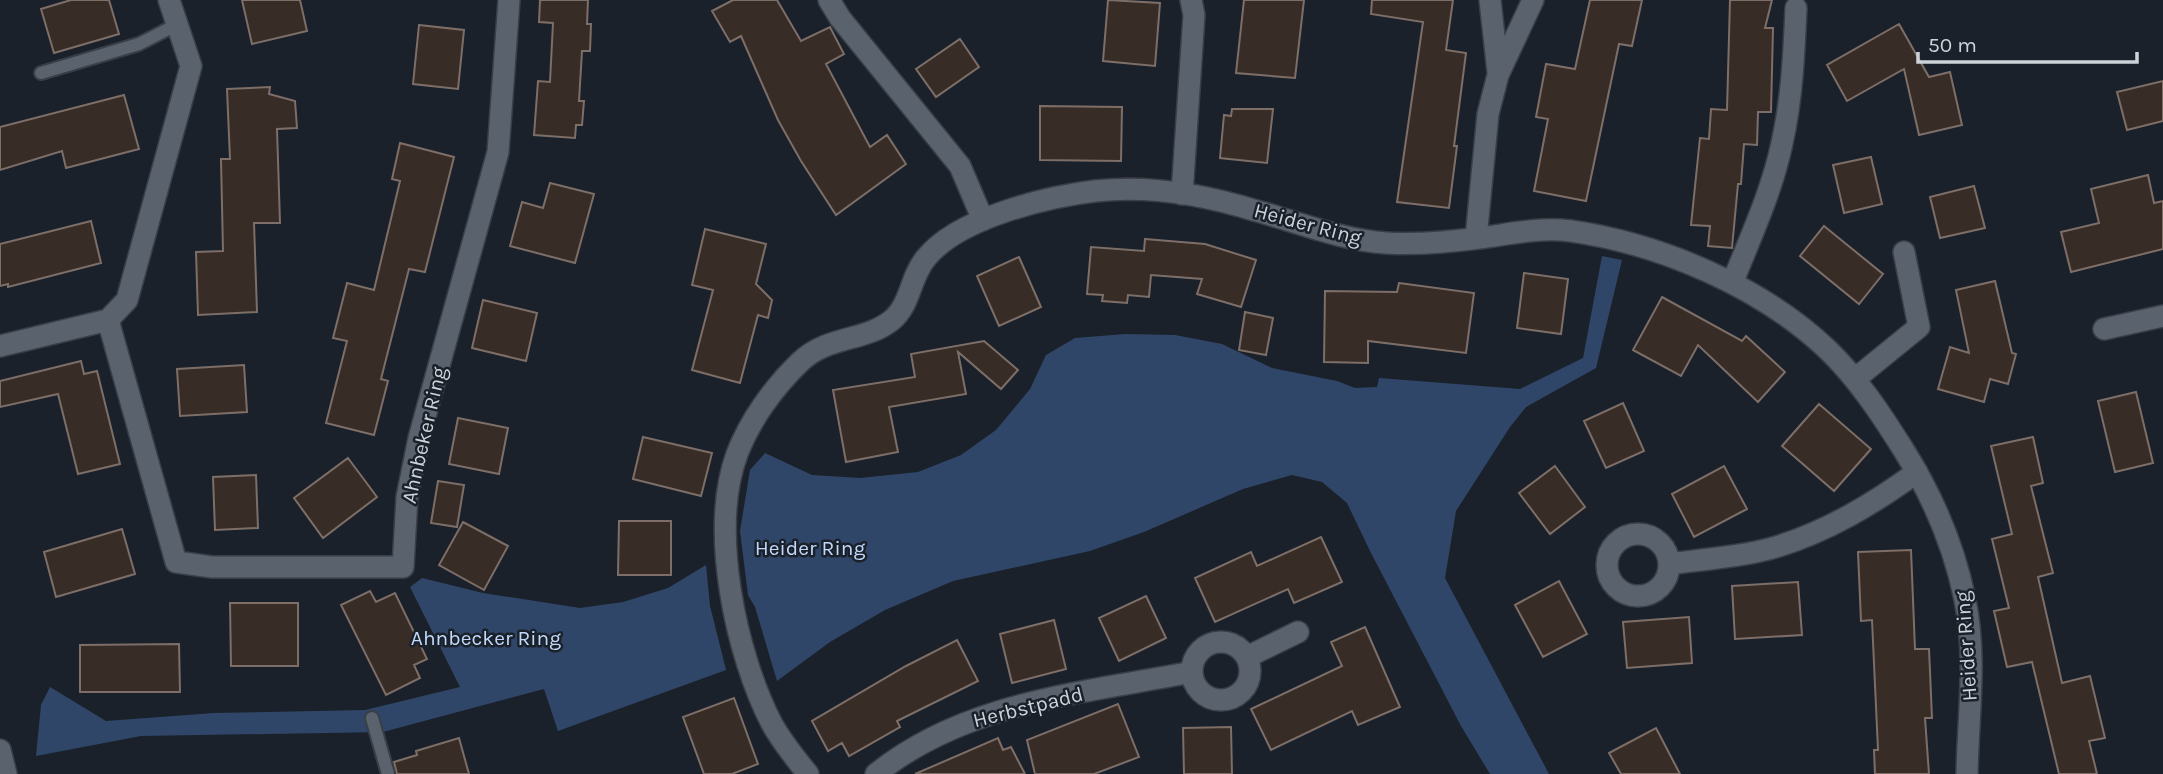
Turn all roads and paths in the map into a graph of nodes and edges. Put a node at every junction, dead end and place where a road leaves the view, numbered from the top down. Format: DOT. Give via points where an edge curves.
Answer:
graph roads {
  1 [pos="169,0"];
  2 [pos="509,0"];
  3 [pos="830,0"];
  4 [pos="1490,0"];
  5 [pos="1533,0"];
  6 [pos="1195,5"];
  7 [pos="1796,8"];
  8 [pos="178,24"];
  9 [pos="41,73"];
  10 [pos="1498,75"];
  11 [pos="1182,194"];
  12 [pos="983,220"];
  13 [pos="1476,238"];
  14 [pos="1904,252"];
  15 [pos="1733,281"];
  16 [pos="2163,316"];
  17 [pos="108,320"];
  18 [pos="2104,329"];
  19 [pos="0,346"];
  20 [pos="1854,379"];
  21 [pos="1917,472"];
  22 [pos="1670,564"];
  23 [pos="1298,632"];
  24 [pos="1247,657"];
  25 [pos="1192,672"];
  26 [pos="372,718"];
  27 [pos="0,750"];
  28 [pos="6,774"];
  29 [pos="388,774"];
  30 [pos="808,774"];
  31 [pos="876,774"];
  32 [pos="1967,774"];
  1 -- 8 [label="street"];
  2 -- 17 [label="street, Ahnbeker Ring" via="498,152 419,438 407,497 404,567 212,567 176,562"];
  3 -- 12 [label="street" via="960,166"];
  4 -- 10 [label="street"];
  5 -- 10 [label="street"];
  6 -- 11 [label="street"];
  7 -- 15 [label="street" via="1782,144"];
  8 -- 9 [label="lane" via="138,44"];
  8 -- 17 [label="street" via="191,66 127,300"];
  10 -- 13 [label="street" via="1488,114"];
  11 -- 12 [label="street, Heider Ring" via="1121,189 1091,192"];
  11 -- 13 [label="street, Heider Ring" via="1250,208 1355,239 1415,243"];
  12 -- 30 [label="street, Heider Ring" via="932,250 914,275 902,310 887,324 821,346 796,366 766,401 736,456 727,510 727,562 742,645 773,725"];
  13 -- 15 [label="street, Heider Ring" via="1528,230 1569,231 1659,253"];
  14 -- 20 [label="street" via="1919,327"];
  15 -- 20 [label="street, Heider Ring" via="1801,326"];
  16 -- 18 [label="street"];
  17 -- 19 [label="street"];
  20 -- 21 [label="street, Heider Ring"];
  21 -- 22 [label="street" via="1880,499 1821,531 1773,548"];
  21 -- 32 [label="street, Heider Ring" via="1942,524 1966,603 1971,713"];
  23 -- 24 [label="street"];
  24 -- 25 [label="street" via="1233,644 1213,642 1197,653"];
  24 -- 25 [label="street" via="1247,685 1233,698 1206,696"];
  25 -- 31 [label="street, Herbstpadd" via="983,715 936,736"];
  26 -- 29 [label="lane"];
  27 -- 28 [label="street"];
}
